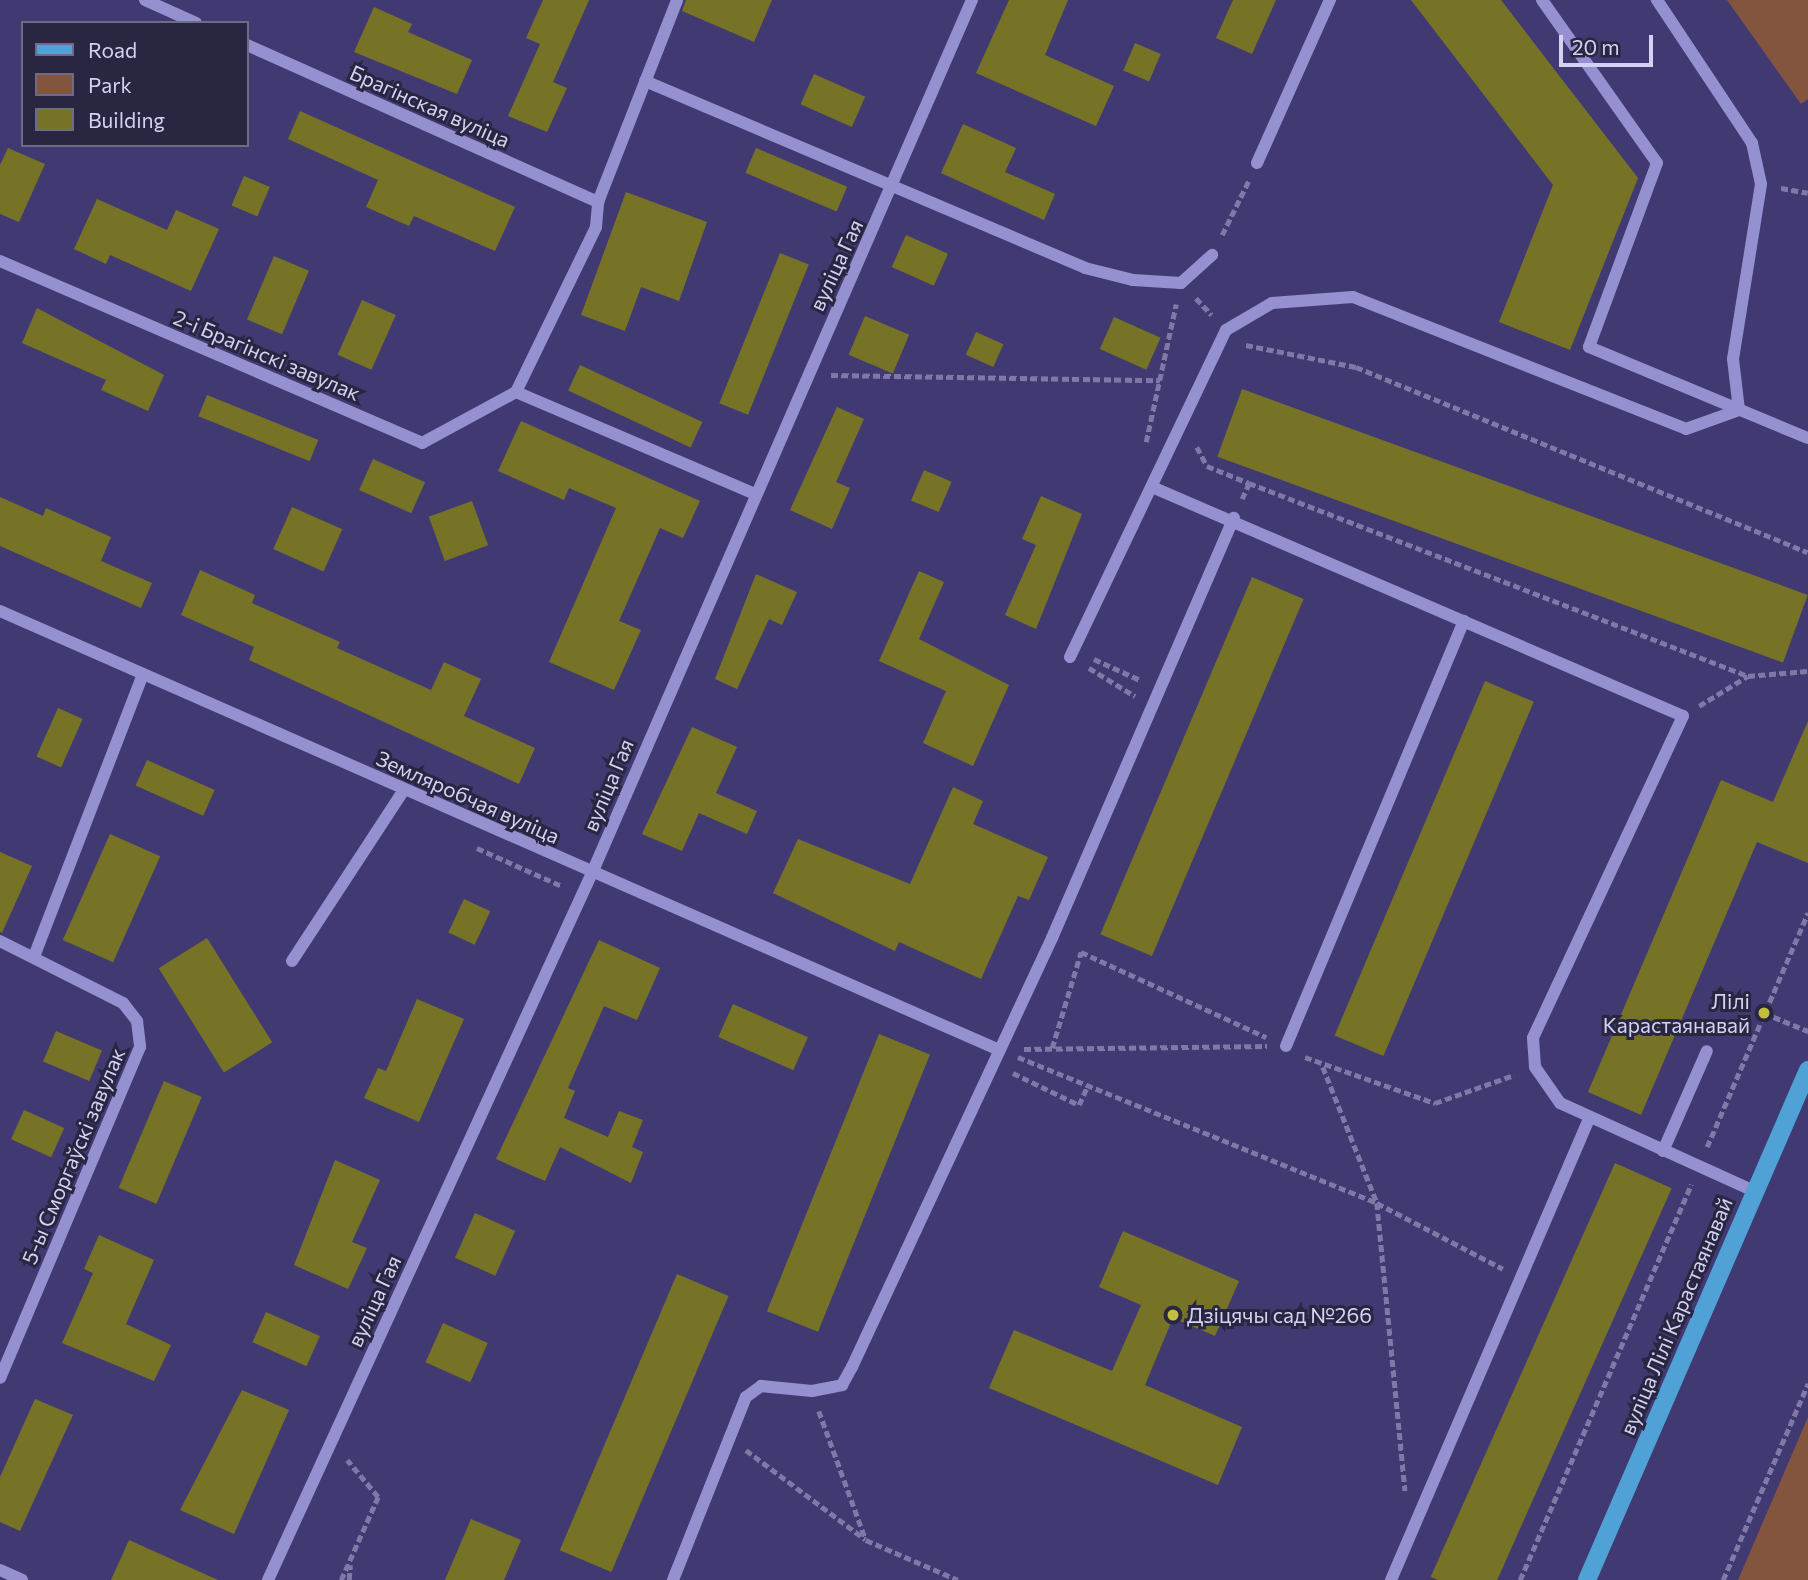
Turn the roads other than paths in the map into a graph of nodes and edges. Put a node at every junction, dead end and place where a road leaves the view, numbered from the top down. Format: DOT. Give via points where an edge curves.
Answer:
graph roads {
  1 [pos="145,0"];
  2 [pos="677,0"];
  3 [pos="972,0"];
  4 [pos="1330,0"];
  5 [pos="1542,0"];
  6 [pos="1657,0"];
  7 [pos="192,21"];
  8 [pos="248,45"];
  9 [pos="645,81"];
  10 [pos="1257,163"];
  11 [pos="893,188"];
  12 [pos="597,202"];
  13 [pos="1212,255"];
  14 [pos="0,261"];
  15 [pos="516,392"];
  16 [pos="1740,410"];
  17 [pos="1808,438"];
  18 [pos="1152,487"];
  19 [pos="753,493"];
  20 [pos="1234,518"];
  21 [pos="0,611"];
  22 [pos="1464,621"];
  23 [pos="1072,654"];
  24 [pos="143,674"];
  25 [pos="404,790"];
  26 [pos="592,873"];
  27 [pos="0,941"];
  28 [pos="35,954"];
  29 [pos="292,961"];
  30 [pos="1286,1046"];
  31 [pos="997,1049"];
  32 [pos="1706,1051"];
  33 [pos="1808,1070"];
  34 [pos="1589,1119"];
  35 [pos="1662,1152"];
  36 [pos="1754,1191"];
  37 [pos="0,1378"];
  38 [pos="0,1570"];
  39 [pos="22,1580"];
  40 [pos="268,1580"];
  41 [pos="673,1580"];
  42 [pos="1391,1580"];
  43 [pos="1587,1580"];
  1 -- 7 [label="street"];
  2 -- 9 [label="street"];
  3 -- 11 [label="street, вуліца Гая"];
  4 -- 10 [label="street"];
  5 -- 16 [label="street" via="1657,163 1588,347"];
  6 -- 16 [label="street" via="1752,143 1761,184 1733,359"];
  8 -- 12 [label="street, Брагінская вуліца"];
  9 -- 11 [label="street"];
  9 -- 12 [label="street"];
  11 -- 13 [label="street" via="1085,268 1133,280 1181,282"];
  11 -- 19 [label="street, вуліца Гая"];
  12 -- 15 [label="street" via="596,227"];
  14 -- 15 [label="street, 2-і Брагінскі завулак" via="422,443"];
  15 -- 19 [label="street"];
  16 -- 17 [label="street"];
  16 -- 18 [label="street" via="1686,429 1353,298 1272,303 1226,330"];
  18 -- 20 [label="street"];
  18 -- 23 [label="street"];
  19 -- 26 [label="street, вуліца Гая"];
  20 -- 22 [label="street"];
  20 -- 31 [label="street"];
  21 -- 24 [label="street, Земляробчая вуліца"];
  22 -- 30 [label="street"];
  22 -- 34 [label="street" via="1683,716 1534,1038 1541,1084"];
  24 -- 25 [label="street, Земляробчая вуліца"];
  24 -- 28 [label="street"];
  25 -- 26 [label="street, Земляробчая вуліца"];
  25 -- 29 [label="street"];
  26 -- 31 [label="street, Земляробчая вуліца"];
  26 -- 40 [label="street, вуліца Гая"];
  27 -- 28 [label="street, 5-ы Сморгаўскі завулак"];
  28 -- 37 [label="street, 5-ы Сморгаўскі завулак" via="123,1003 137,1021 140,1047"];
  31 -- 41 [label="street" via="842,1385 812,1391 761,1386 746,1397"];
  32 -- 35 [label="street"];
  33 -- 36 [label="main road, вуліца Лілі Карастаянавай"];
  34 -- 35 [label="street"];
  34 -- 42 [label="street"];
  35 -- 36 [label="street"];
  36 -- 43 [label="main road, вуліца Лілі Карастаянавай"];
  38 -- 39 [label="street"];
}
